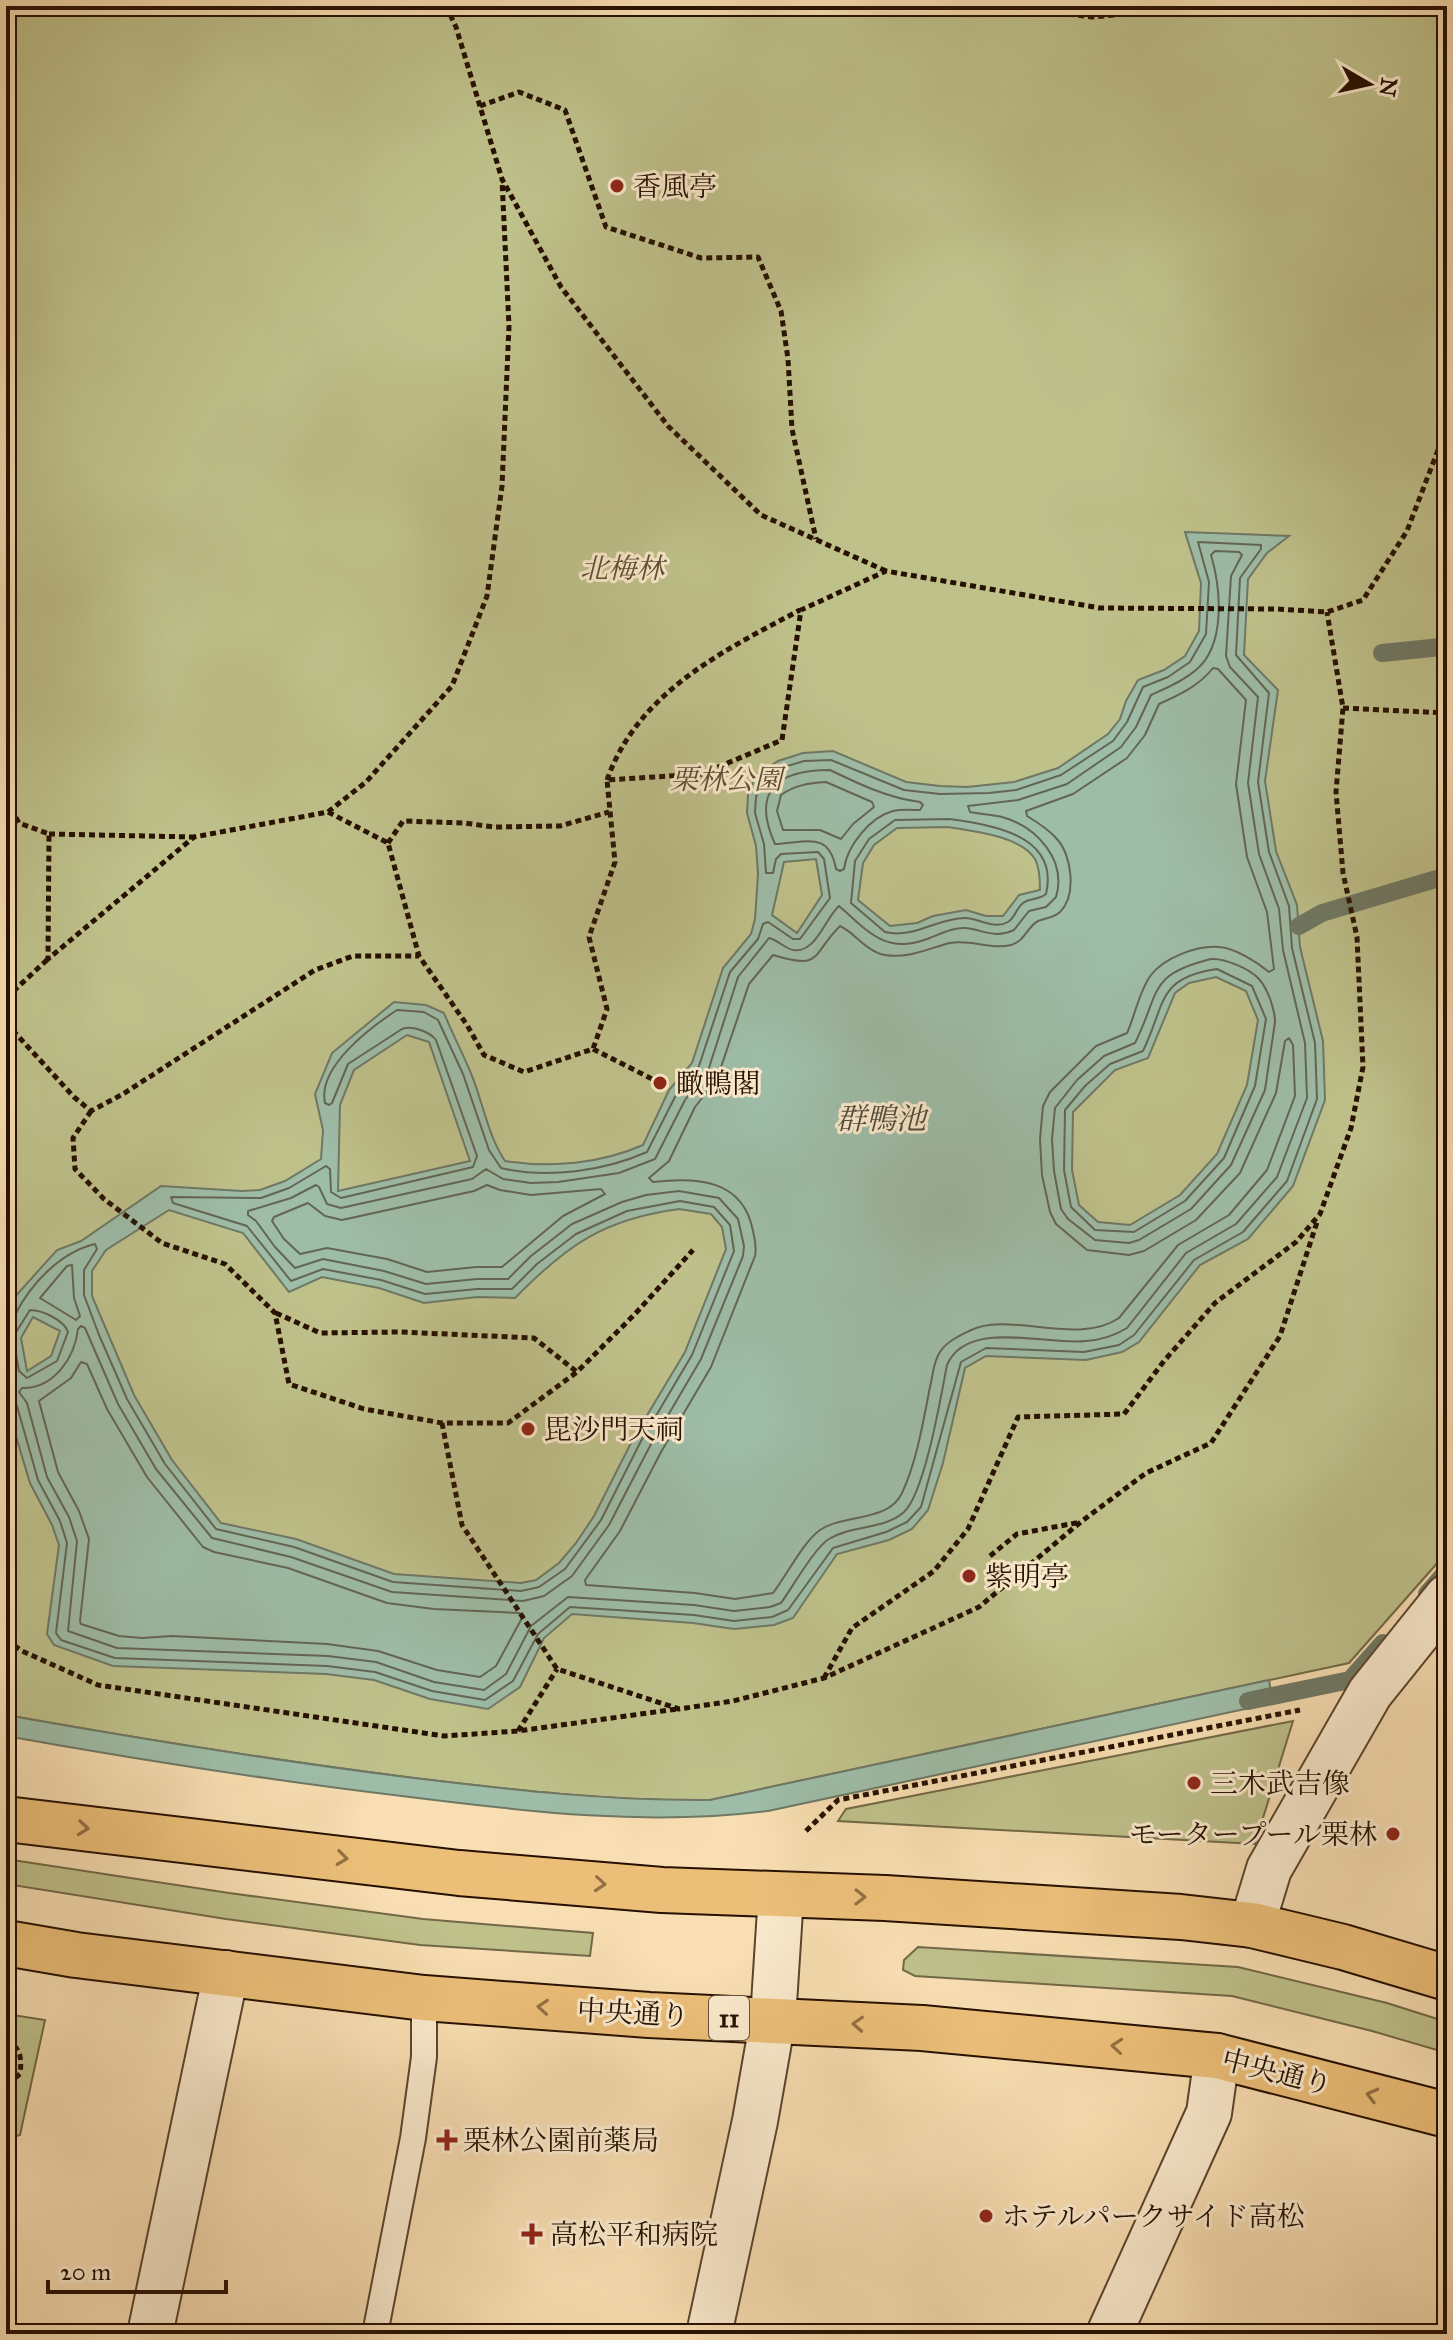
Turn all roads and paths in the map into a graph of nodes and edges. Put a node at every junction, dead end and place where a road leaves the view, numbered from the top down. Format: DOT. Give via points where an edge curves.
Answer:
graph roads {
  1 [pos="446,6"];
  2 [pos="1030,6"];
  3 [pos="1141,6"];
  4 [pos="480,106"];
  5 [pos="502,179"];
  6 [pos="1447,414"];
  7 [pos="817,540"];
  8 [pos="886,571"];
  9 [pos="801,610"];
  10 [pos="1327,612"];
  11 [pos="1343,708"];
  12 [pos="1447,713"];
  13 [pos="607,780"];
  14 [pos="6,800"];
  15 [pos="328,812"];
  16 [pos="609,812"];
  17 [pos="49,834"];
  18 [pos="194,837"];
  19 [pos="388,843"];
  20 [pos="419,956"];
  21 [pos="48,959"];
  22 [pos="6,998"];
  23 [pos="6,1023"];
  24 [pos="593,1049"];
  25 [pos="660,1083"];
  26 [pos="91,1111"];
  27 [pos="1320,1214"];
  28 [pos="693,1250"];
  29 [pos="275,1313"];
  30 [pos="577,1372"];
  31 [pos="442,1423"];
  32 [pos="1082,1521"];
  33 [pos="990,1556"];
  34 [pos="1447,1597"];
  35 [pos="6,1640"];
  36 [pos="557,1669"];
  37 [pos="824,1678"];
  38 [pos="1370,1693"];
  39 [pos="679,1709"];
  40 [pos="518,1731"];
  41 [pos="6,1819"];
  42 [pos="806,1831"];
  43 [pos="781,1895"];
  44 [pos="1252,1925"];
  45 [pos="6,1943"];
  46 [pos="226,1973"];
  47 [pos="1447,1978"];
  48 [pos="424,1998"];
  49 [pos="773,2019"];
  50 [pos="6,2040"];
  51 [pos="1217,2056"];
  52 [pos="6,2085"];
  53 [pos="1447,2115"];
  54 [pos="150,2334"];
  55 [pos="375,2334"];
  56 [pos="709,2334"];
  57 [pos="1109,2334"];
  1 -- 4 [label="path"];
  2 -- 3 [label="path" via="1092,17 1136,13"];
  4 -- 5 [label="path"];
  4 -- 7 [label="path" via="519,92 565,110 606,227 701,258 758,257 781,311 792,429"];
  5 -- 7 [label="path" via="561,287 668,426 761,515"];
  5 -- 15 [label="path" via="509,326 502,486 487,596 452,686 366,782"];
  6 -- 10 [label="path" via="1407,531 1363,600"];
  7 -- 8 [label="path"];
  8 -- 9 [label="path"];
  8 -- 10 [label="path" via="1100,608"];
  9 -- 13 [label="path" via="718,653 655,702 615,758"];
  9 -- 13 [label="path" via="782,740 702,774"];
  10 -- 11 [label="path"];
  11 -- 12 [label="path"];
  11 -- 27 [label="path" via="1336,792 1343,873 1357,937 1363,1067 1351,1128"];
  13 -- 16 [label="path"];
  14 -- 17 [label="path" via="19,823"];
  15 -- 18 [label="path"];
  15 -- 19 [label="path"];
  16 -- 19 [label="path" via="560,826 403,821"];
  16 -- 24 [label="path" via="615,862 589,937 607,1009"];
  17 -- 18 [label="path"];
  17 -- 21 [label="path"];
  18 -- 21 [label="path"];
  19 -- 20 [label="path"];
  20 -- 24 [label="path" via="484,1055 524,1072"];
  20 -- 26 [label="path" via="353,956 315,970"];
  21 -- 22 [label="path"];
  23 -- 26 [label="path"];
  24 -- 25 [label="path"];
  26 -- 29 [label="path" via="73,1138 75,1169 104,1199 162,1243 225,1264"];
  27 -- 32 [label="path" via="1280,1336 1211,1443 1146,1473"];
  27 -- 37 [label="path" via="1296,1242 1215,1303 1124,1414 1018,1417 968,1529 934,1571 852,1628"];
  28 -- 30 [label="path"];
  29 -- 30 [label="path" via="320,1333 534,1338"];
  29 -- 31 [label="path" via="289,1384 364,1409"];
  30 -- 31 [label="path" via="508,1423"];
  31 -- 36 [label="path" via="462,1525"];
  32 -- 33 [label="path" via="1017,1534"];
  32 -- 37 [label="path" via="979,1607"];
  34 -- 38 [label="street"];
  35 -- 40 [label="path" via="98,1685 444,1736"];
  36 -- 39 [label="path"];
  36 -- 40 [label="path"];
  37 -- 39 [label="path"];
  38 -- 42 [label="path" via="838,1800"];
  38 -- 44 [label="street" via="1269,1869"];
  39 -- 40 [label="path"];
  41 -- 43 [label="highway, one-way" via="459,1873"];
  43 -- 44 [label="highway, one-way"];
  43 -- 49 [label="street"];
  44 -- 47 [label="highway"];
  45 -- 46 [label="highway, 中央通り / 11"];
  46 -- 48 [label="highway, 中央通り / 11"];
  46 -- 54 [label="street"];
  49 -- 48 [label="highway, 中央通り / 11, one-way"];
  48 -- 55 [label="lane" via="424,2057 413,2138"];
  51 -- 49 [label="highway, 中央通り / 11, one-way"];
  49 -- 56 [label="street"];
  50 -- 52 [label="path" via="22,2059 20,2074"];
  53 -- 51 [label="highway, 中央通り / 11, one-way"];
  51 -- 57 [label="street" via="1209,2113"];
}
